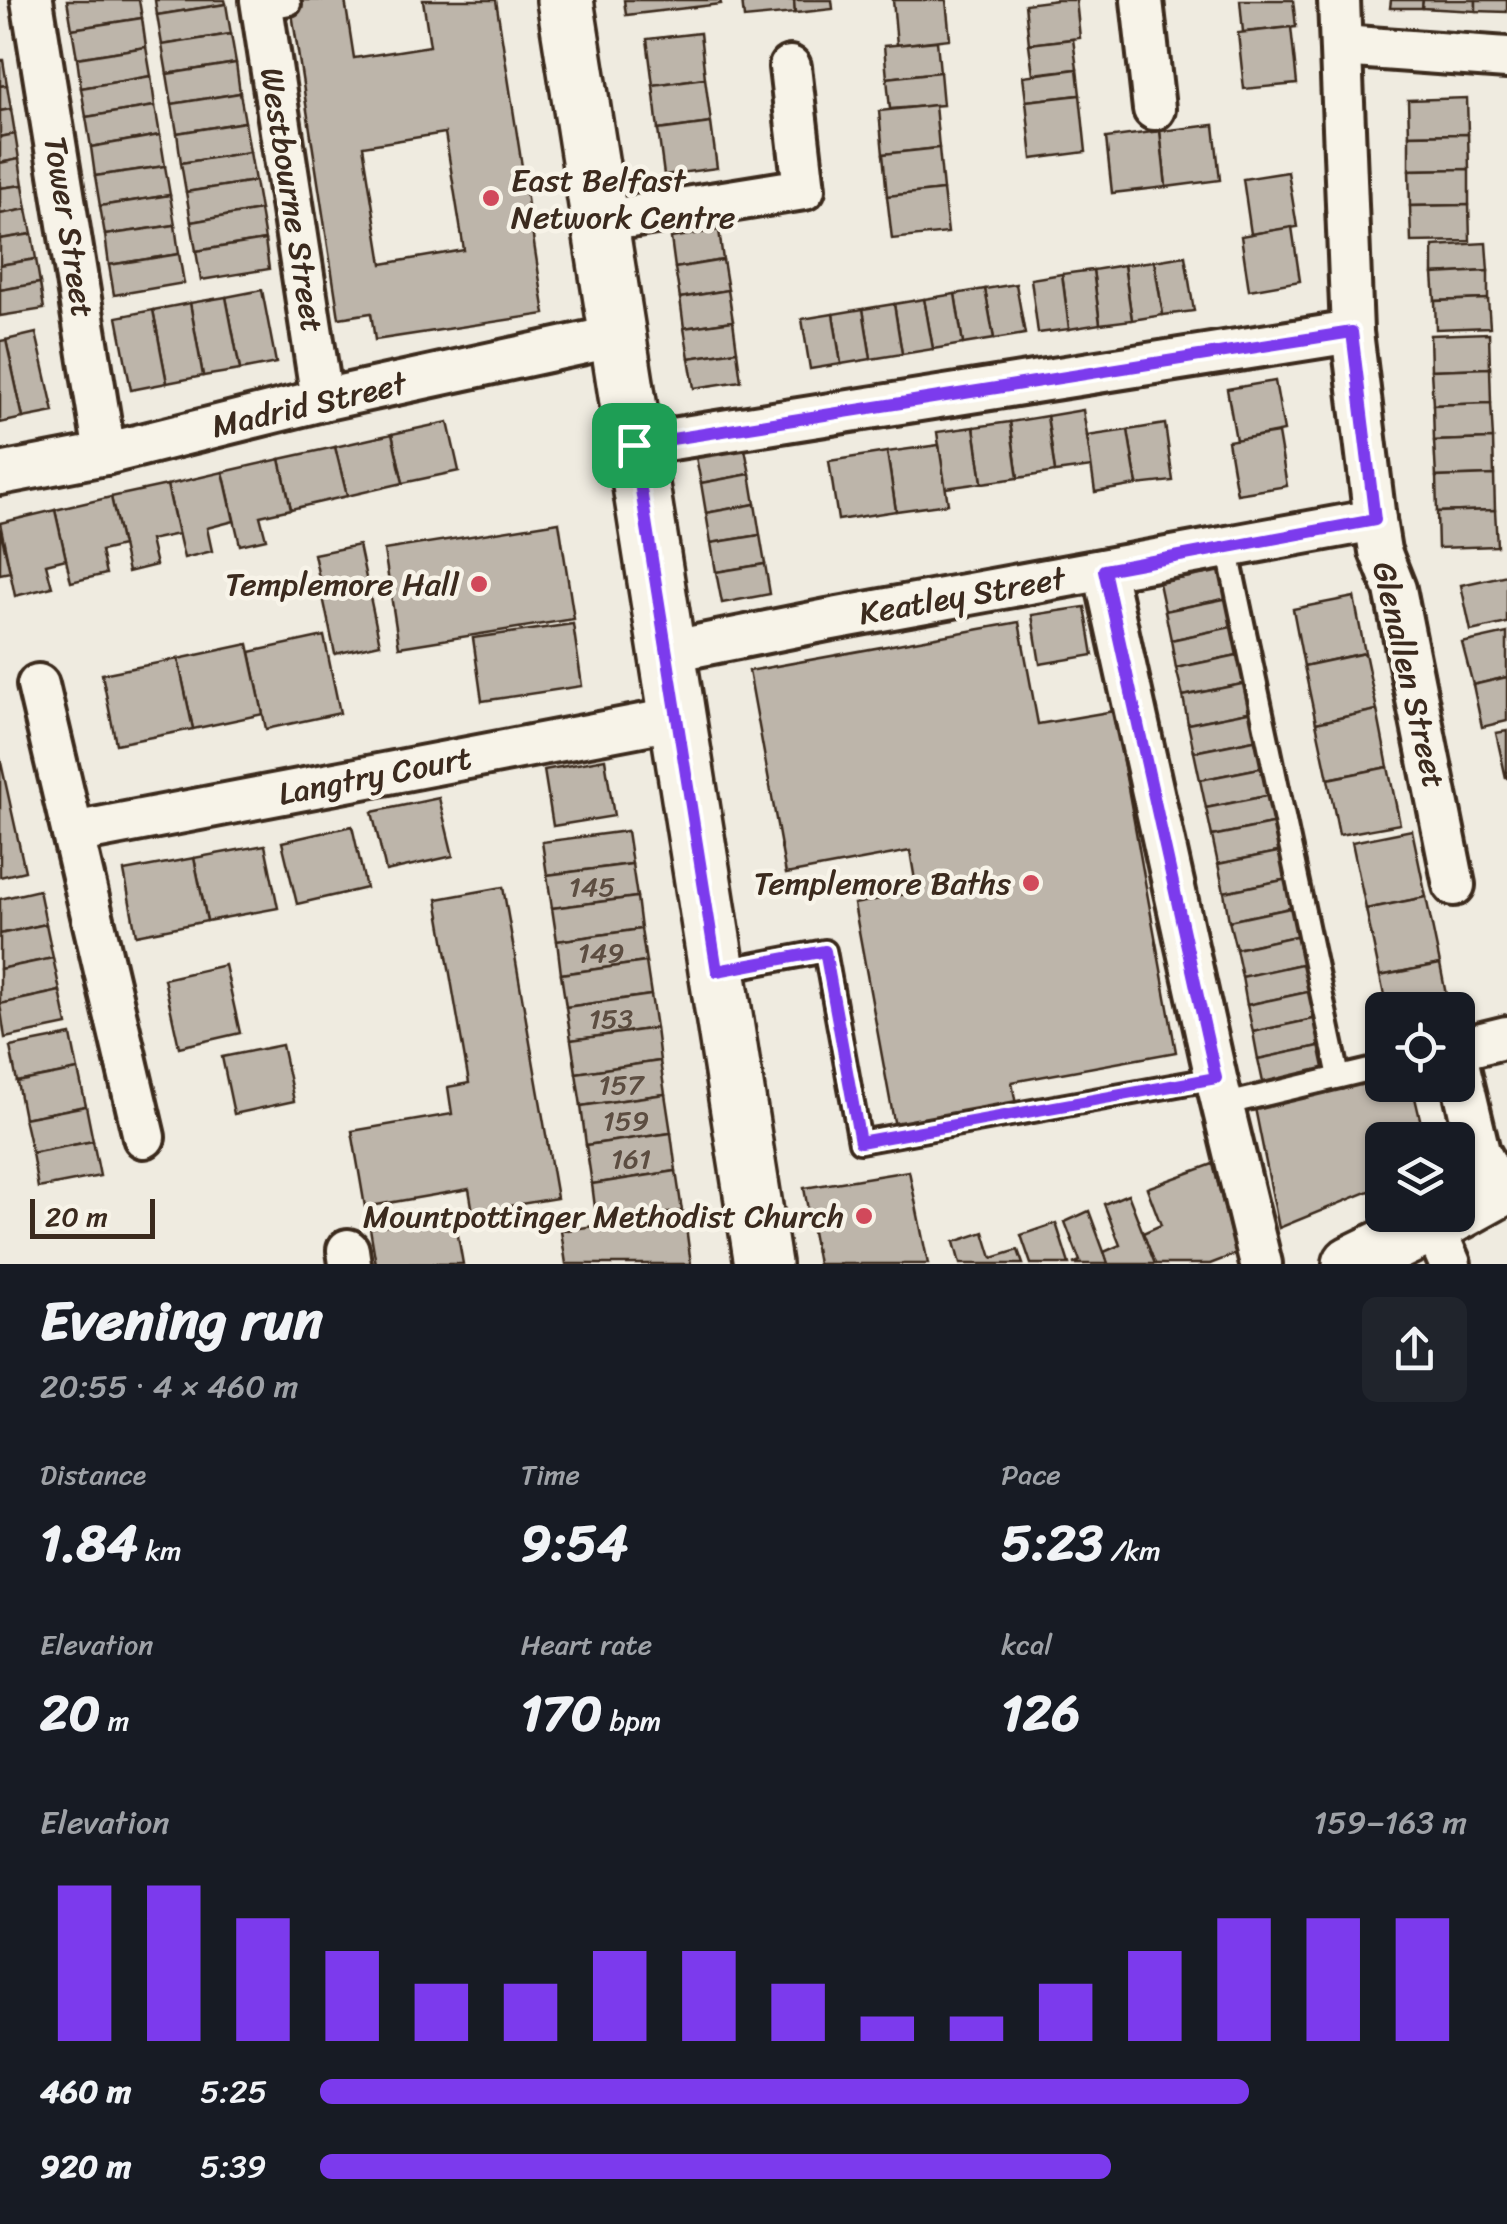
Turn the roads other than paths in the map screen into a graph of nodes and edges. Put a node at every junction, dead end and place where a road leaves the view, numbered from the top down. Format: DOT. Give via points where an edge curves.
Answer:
graph roads {
  1 [pos="32,0"];
  2 [pos="565,0"];
  3 [pos="1142,0"];
  4 [pos="1339,0"];
  5 [pos="272,4"];
  6 [pos="1340,46"];
  7 [pos="1507,58"];
  8 [pos="790,67"];
  9 [pos="1154,109"];
  10 [pos="599,222"];
  11 [pos="1352,332"];
  12 [pos="617,336"];
  13 [pos="322,400"];
  14 [pos="634,445"];
  15 [pos="105,454"];
  16 [pos="0,474"];
  17 [pos="1375,520"];
  18 [pos="1228,547"];
  19 [pos="1104,570"];
  20 [pos="667,652"];
  21 [pos="38,685"];
  22 [pos="678,718"];
  23 [pos="73,834"];
  24 [pos="1454,884"];
  25 [pos="717,971"];
  26 [pos="1507,1037"];
  27 [pos="1475,1045"];
  28 [pos="1365,1071"];
  29 [pos="1338,1078"];
  30 [pos="1220,1092"];
  31 [pos="1475,1135"];
  32 [pos="144,1137"];
  33 [pos="1475,1171"];
  34 [pos="1426,1232"];
  35 [pos="763,1264"];
  36 [pos="1261,1264"];
  37 [pos="1350,1264"];
  1 -- 15 [label="street, Tower Street"];
  2 -- 10 [label="street"];
  3 -- 9 [label="street"];
  4 -- 6 [label="street, Glenallen Street"];
  5 -- 13 [label="street, Westbourne Street"];
  6 -- 7 [label="street"];
  6 -- 11 [label="street, Glenallen Street"];
  8 -- 10 [label="street" via="804,189"];
  10 -- 12 [label="street"];
  11 -- 14 [label="street"];
  11 -- 17 [label="street, Glenallen Street"];
  12 -- 13 [label="street, Madrid Street"];
  12 -- 14 [label="street"];
  13 -- 15 [label="street, Madrid Street"];
  14 -- 20 [label="street"];
  15 -- 16 [label="street, Madrid Street"];
  17 -- 18 [label="street, Keatley Street"];
  17 -- 24 [label="street, Glenallen Street" via="1395,588"];
  18 -- 19 [label="street, Keatley Street"];
  18 -- 29 [label="lane"];
  19 -- 20 [label="street, Keatley Street"];
  19 -- 30 [label="street"];
  20 -- 22 [label="street"];
  21 -- 23 [label="street"];
  22 -- 23 [label="street, Langtry Court"];
  22 -- 25 [label="street"];
  23 -- 32 [label="street"];
  25 -- 30 [label="lane" via="825,951 860,1142"];
  25 -- 35 [label="street"];
  26 -- 27 [label="street"];
  28 -- 29 [label="lane"];
  29 -- 30 [label="lane"];
  30 -- 36 [label="street"];
  31 -- 33 [label="street"];
  34 -- 37 [label="street"];
}
